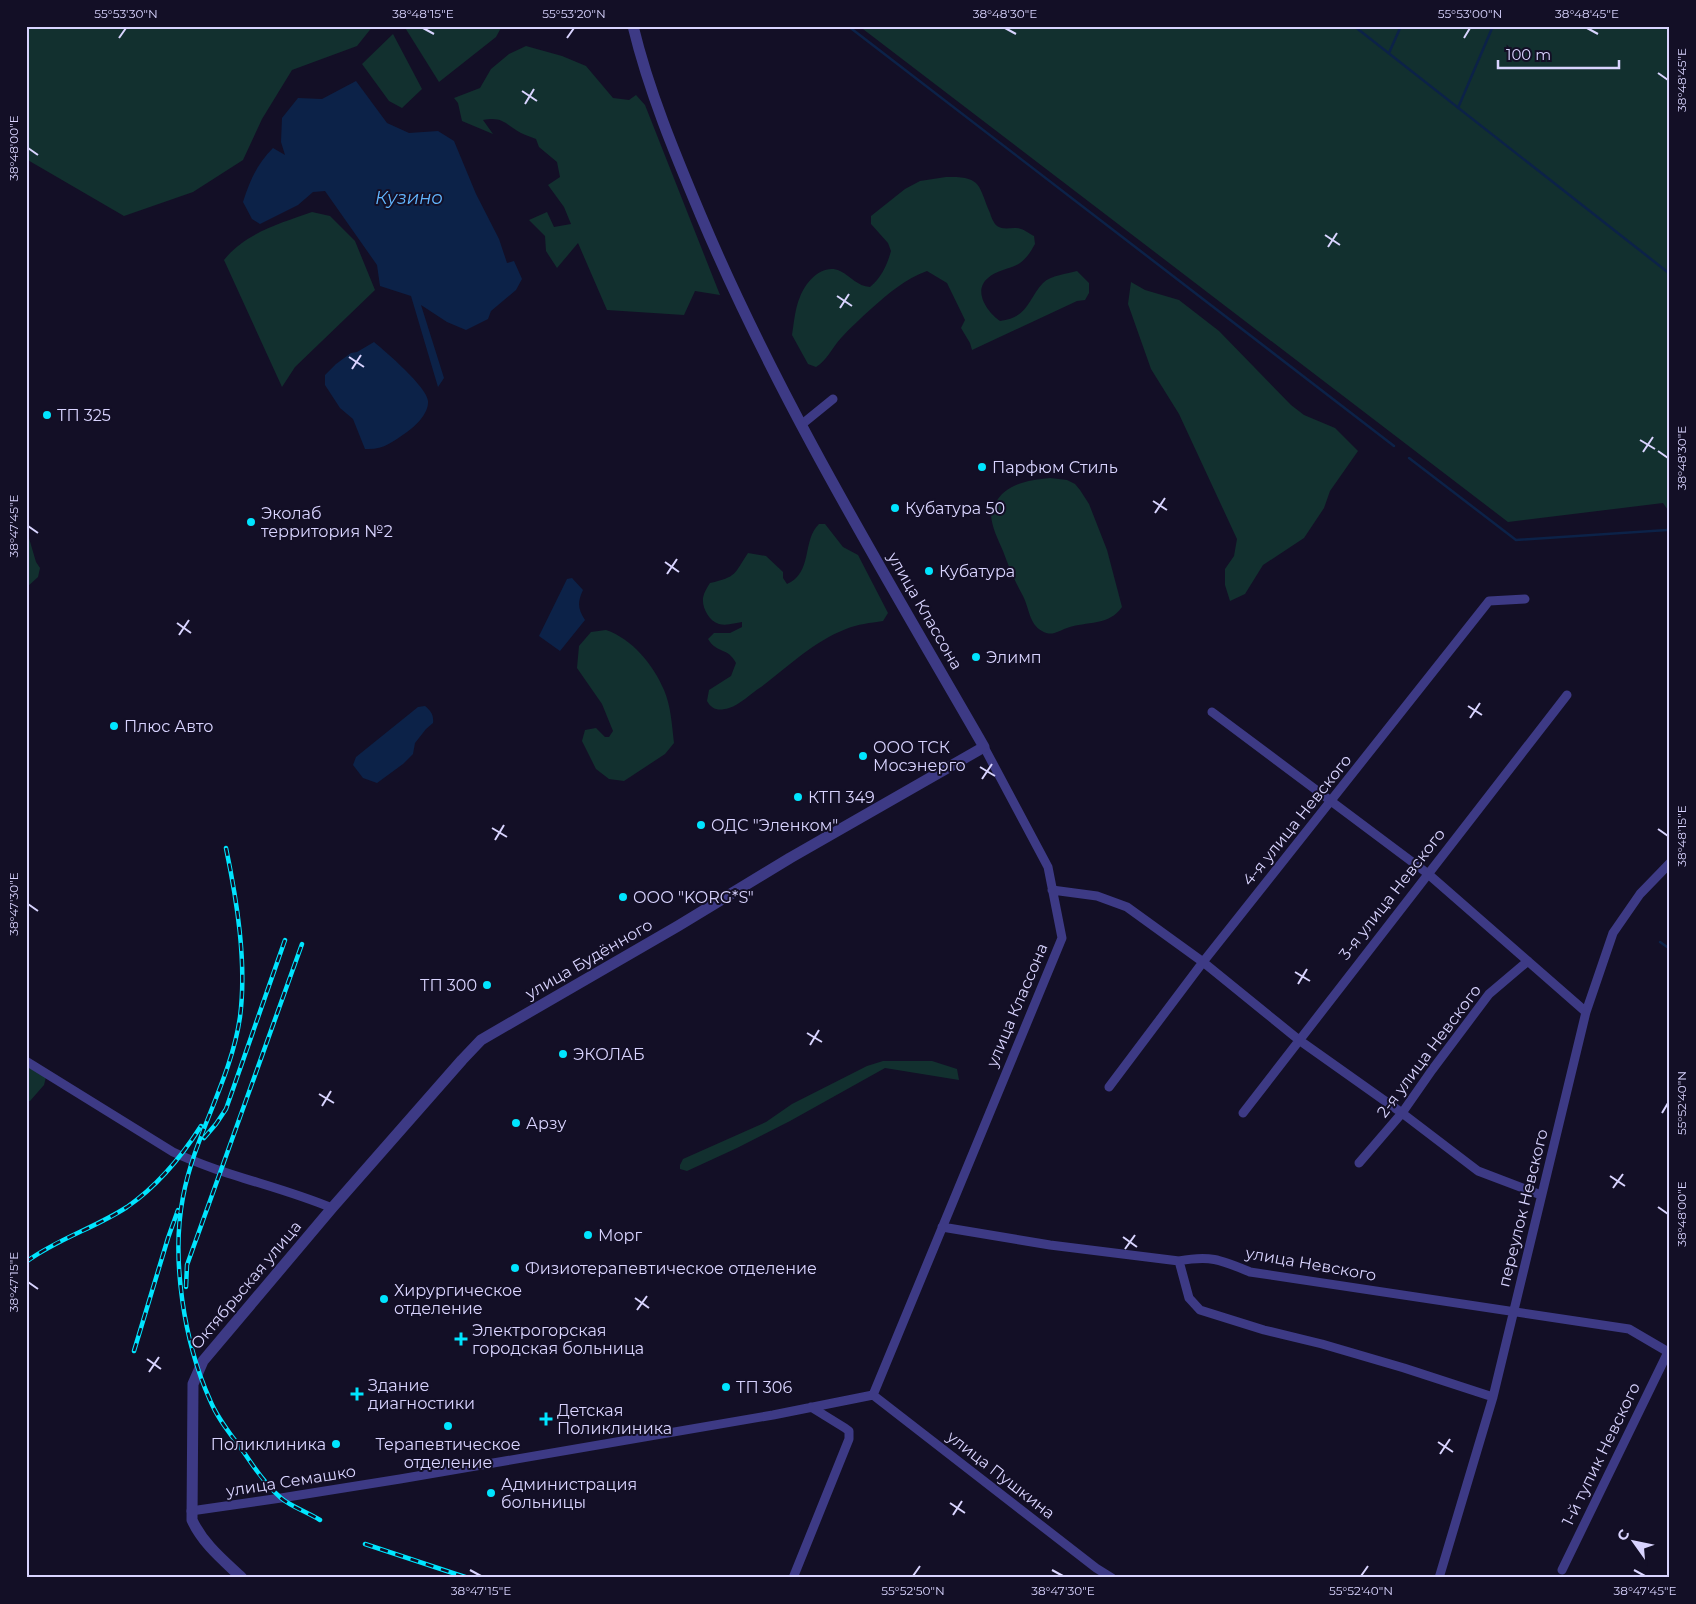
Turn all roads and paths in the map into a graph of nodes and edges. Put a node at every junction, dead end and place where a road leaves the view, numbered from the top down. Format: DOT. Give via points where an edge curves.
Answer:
graph roads {
  1 [pos="633,26"];
  2 [pos="833,399"];
  3 [pos="800,425"];
  4 [pos="1525,599"];
  5 [pos="1566,695"];
  6 [pos="1212,712"];
  7 [pos="984,747"];
  8 [pos="1331,801"];
  9 [pos="1670,863"];
  10 [pos="1427,873"];
  11 [pos="1052,890"];
  12 [pos="1203,962"];
  13 [pos="1528,962"];
  14 [pos="1586,1012"];
  15 [pos="1299,1040"];
  16 [pos="26,1062"];
  17 [pos="1109,1087"];
  18 [pos="1243,1113"];
  19 [pos="1402,1113"];
  20 [pos="1359,1163"];
  21 [pos="1541,1195"];
  22 [pos="332,1208"];
  23 [pos="942,1227"];
  24 [pos="1179,1261"];
  25 [pos="1513,1312"];
  26 [pos="1669,1352"];
  27 [pos="873,1395"];
  28 [pos="1493,1397"];
  29 [pos="811,1407"];
  30 [pos="192,1511"];
  31 [pos="1562,1570"];
  32 [pos="238,1575"];
  33 [pos="793,1578"];
  34 [pos="1112,1578"];
  35 [pos="1439,1578"];
  1 -- 3 [label="street, улица Классона" via="669,140 730,284"];
  2 -- 3 [label="street"];
  3 -- 7 [label="street, улица Классона"];
  4 -- 8 [label="street, 4-я улица Невского" via="1489,601"];
  5 -- 10 [label="street, 3-я улица Невского"];
  6 -- 8 [label="street"];
  7 -- 11 [label="street, улица Классона" via="1048,867"];
  7 -- 22 [label="street, улица Будённого" via="481,1040"];
  8 -- 10 [label="street"];
  8 -- 12 [label="street, 4-я улица Невского"];
  9 -- 14 [label="street, переулок Невского" via="1640,894 1613,933"];
  10 -- 13 [label="street"];
  10 -- 15 [label="street, 3-я улица Невского"];
  11 -- 12 [label="street" via="1097,896 1127,907"];
  11 -- 23 [label="street, улица Классона" via="1062,938"];
  12 -- 15 [label="street"];
  12 -- 17 [label="street, 4-я улица Невского"];
  13 -- 14 [label="street"];
  13 -- 19 [label="street, 2-я улица Невского" via="1489,994"];
  14 -- 21 [label="street, переулок Невского"];
  15 -- 18 [label="street, 3-я улица Невского"];
  15 -- 19 [label="street"];
  16 -- 22 [label="street" via="173,1152"];
  19 -- 20 [label="street, 2-я улица Невского"];
  19 -- 21 [label="street" via="1478,1171"];
  21 -- 25 [label="street, переулок Невского"];
  22 -- 30 [label="street, Октябрьская улица" via="202,1361 193,1384"];
  23 -- 24 [label="street, улица Невского"];
  23 -- 27 [label="street, улица Классона"];
  24 -- 25 [label="street, улица Невского" via="1198,1257 1218,1258 1250,1272"];
  24 -- 28 [label="street" via="1189,1298 1200,1310 1412,1370"];
  25 -- 26 [label="street, улица Невского" via="1629,1329"];
  25 -- 28 [label="street, переулок Невского"];
  26 -- 31 [label="street, 1-й тупик Невского"];
  27 -- 29 [label="street"];
  27 -- 34 [label="street, улица Пушкина"];
  28 -- 35 [label="street, переулок Невского"];
  29 -- 30 [label="street, улица Семашко" via="394,1480"];
  29 -- 33 [label="street" via="849,1431 849,1439"];
  30 -- 32 [label="street, Октябрьская улица" via="198,1534"];
}
